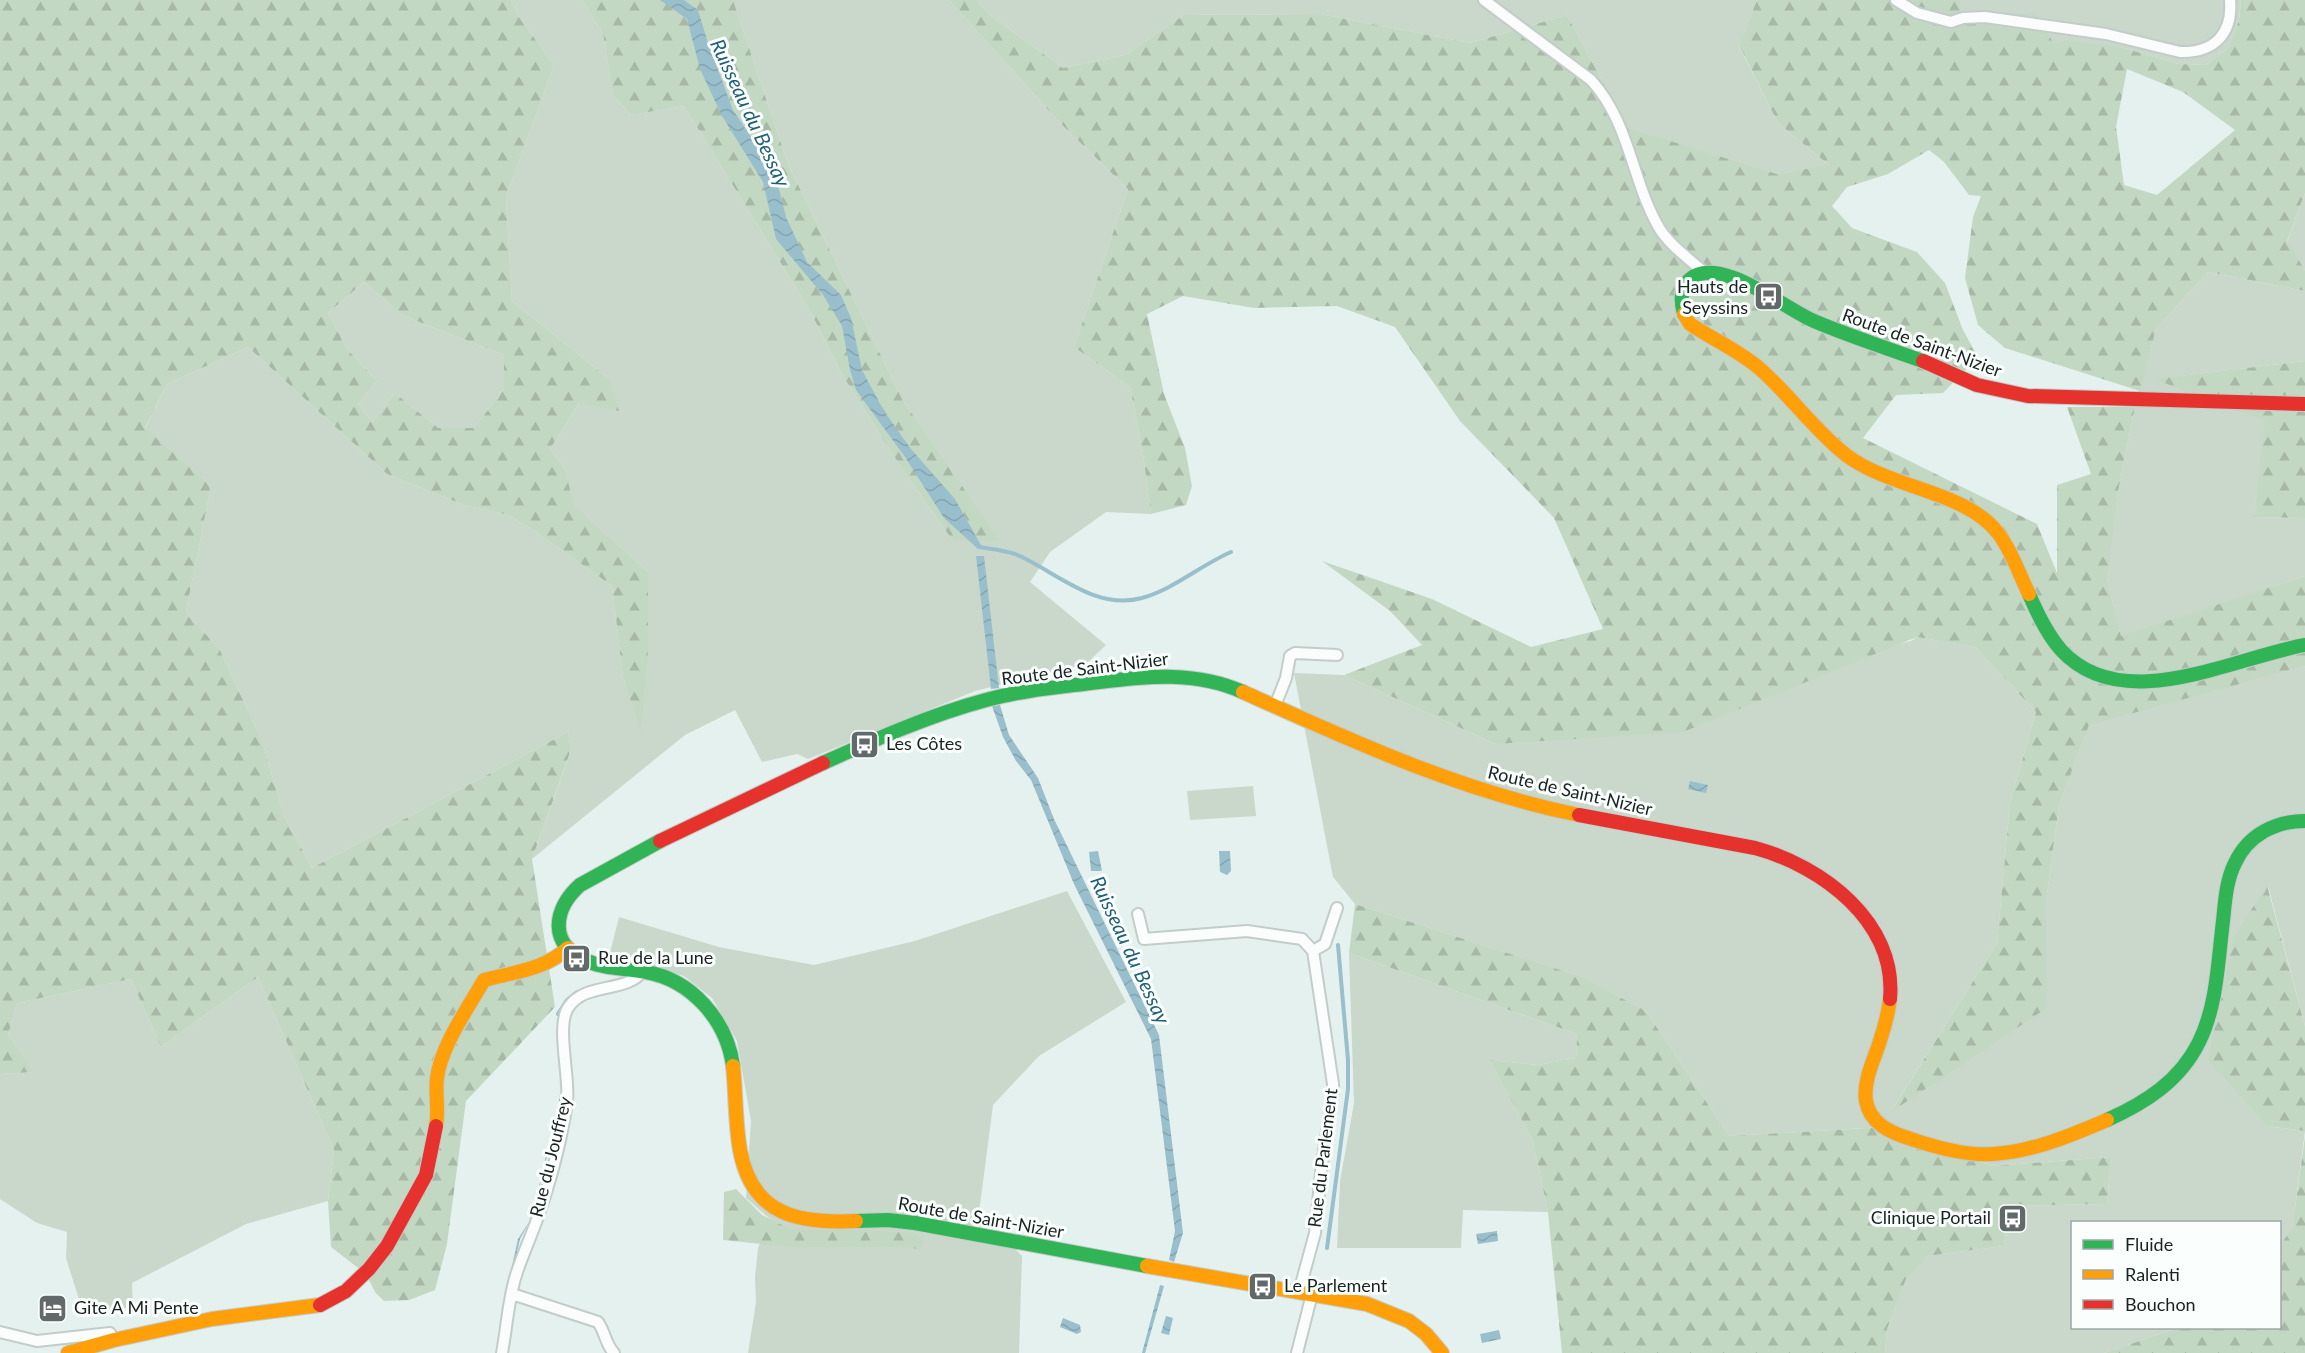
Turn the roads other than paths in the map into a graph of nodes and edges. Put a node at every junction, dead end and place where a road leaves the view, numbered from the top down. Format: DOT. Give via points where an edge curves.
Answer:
graph roads {
  1 [pos="1484,0"];
  2 [pos="1896,0"];
  3 [pos="2230,0"];
  4 [pos="1704,272"];
  5 [pos="2305,404"];
  6 [pos="2305,645"];
  7 [pos="1337,655"];
  8 [pos="1275,706"];
  9 [pos="2305,821"];
  10 [pos="1337,908"];
  11 [pos="1138,914"];
  12 [pos="568,948"];
  13 [pos="1313,951"];
  14 [pos="643,971"];
  15 [pos="1306,1293"];
  16 [pos="512,1294"];
  17 [pos="0,1332"];
  18 [pos="114,1340"];
  19 [pos="68,1353"];
  20 [pos="502,1353"];
  21 [pos="614,1353"];
  22 [pos="1297,1353"];
  23 [pos="1442,1353"];
  1 -- 4 [label="street" via="1586,76 1610,102 1659,228"];
  2 -- 3 [label="street" via="1917,13 1951,22 1985,17 2106,34 2191,52 2214,44 2222,36 2231,13"];
  4 -- 5 [label="main road, Route de Saint-Nizier" via="1731,277 1825,326 1988,389 2028,396"];
  4 -- 6 [label="main road" via="1684,284 1680,299 1684,316 1700,332 1758,368 1831,442 1860,465 1888,480 1957,503 1987,522 2002,538 2050,637 2067,657 2086,670 2123,681 2155,681"];
  7 -- 8 [label="street" via="1290,656"];
  8 -- 9 [label="main road, Route de Saint-Nizier" via="1439,776 1501,796 1610,822 1764,851 1805,866 1837,889 1864,917 1881,944 1890,974 1888,1011 1864,1087 1870,1117 1893,1133 1962,1152 2013,1152 2048,1142 2143,1103 2171,1082 2193,1054 2206,1025 2235,862 2264,830"];
  8 -- 12 [label="main road, Route de Saint-Nizier" via="1222,683 1166,675 1018,693 907,727 705,816 586,880 572,891 559,913 561,938"];
  10 -- 13 [label="street" via="1325,944"];
  11 -- 13 [label="street" via="1144,939 1247,931 1302,939"];
  12 -- 14 [label="main road, Route de Saint-Nizier" via="577,958 592,964"];
  12 -- 18 [label="main road" via="537,969 484,980 459,1022 437,1077 437,1119 426,1175 387,1246 346,1291 320,1305 212,1319"];
  13 -- 15 [label="street, Rue du Parlement" via="1333,1094"];
  14 -- 15 [label="main road, Route de Saint-Nizier" via="676,983 703,1002 718,1021 732,1051 742,1165 754,1190 778,1210 810,1220 915,1223"];
  14 -- 16 [label="street, Rue du Jouffrey" via="637,979 586,993 566,1011 566,1104 542,1206"];
  15 -- 22 [label="street, Rue du Parlement"];
  15 -- 23 [label="main road, Route de Saint-Nizier" via="1396,1313 1415,1323"];
  16 -- 20 [label="street, Rue du Jouffrey"];
  16 -- 21 [label="street" via="598,1322"];
  17 -- 18 [label="street" via="38,1341 110,1333"];
  18 -- 19 [label="main road"];
}
